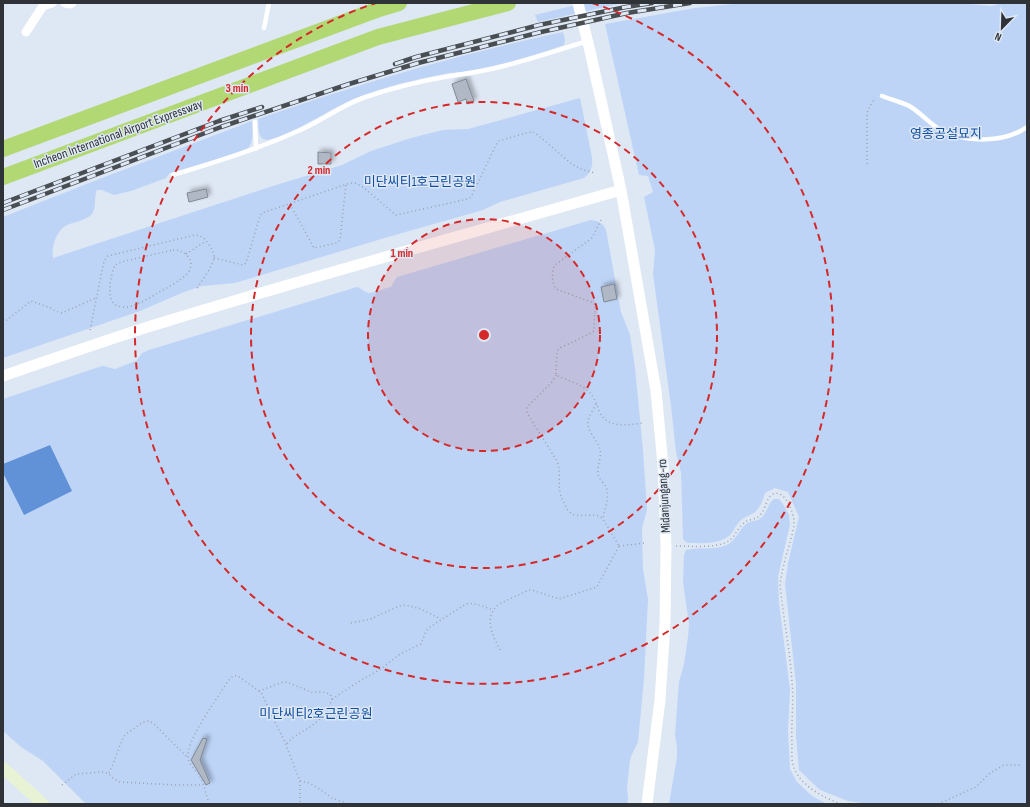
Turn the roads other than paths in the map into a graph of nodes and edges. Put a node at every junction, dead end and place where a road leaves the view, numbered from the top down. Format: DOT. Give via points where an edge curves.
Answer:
graph roads {
  1 [pos="52,3"];
  2 [pos="64,3"];
  3 [pos="72,3"];
  4 [pos="269,3"];
  5 [pos="399,3"];
  6 [pos="508,3"];
  7 [pos="578,3"];
  8 [pos="264,28"];
  9 [pos="26,32"];
  10 [pos="588,41"];
  11 [pos="882,96"];
  12 [pos="255,122"];
  13 [pos="1027,127"];
  14 [pos="3,149"];
  15 [pos="256,149"];
  16 [pos="173,175"];
  17 [pos="3,177"];
  18 [pos="621,190"];
  19 [pos="3,376"];
  20 [pos="3,768"];
  21 [pos="43,804"];
  22 [pos="647,804"];
  1 -- 9 [label="street" via="43,6"];
  2 -- 3 [label="street"];
  4 -- 8 [label="lane"];
  5 -- 14 [label="highway, Incheon International Airport Expressway" via="379,8"];
  6 -- 17 [label="highway, Incheon International Airport Expressway" via="378,37"];
  7 -- 10 [label="street, Midanjungang-ro"];
  10 -- 15 [label="lane" via="511,64 413,83 368,96 300,131"];
  10 -- 18 [label="street, Midanjungang-ro"];
  11 -- 13 [label="lane" via="911,107 941,130 963,137 994,139 1013,135"];
  12 -- 15 [label="lane"];
  15 -- 16 [label="lane"];
  18 -- 19 [label="street" via="152,326"];
  18 -- 22 [label="street, Midanjungang-ro" via="656,391 663,465 665,624 660,700"];
  20 -- 21 [label="main road"];
}
